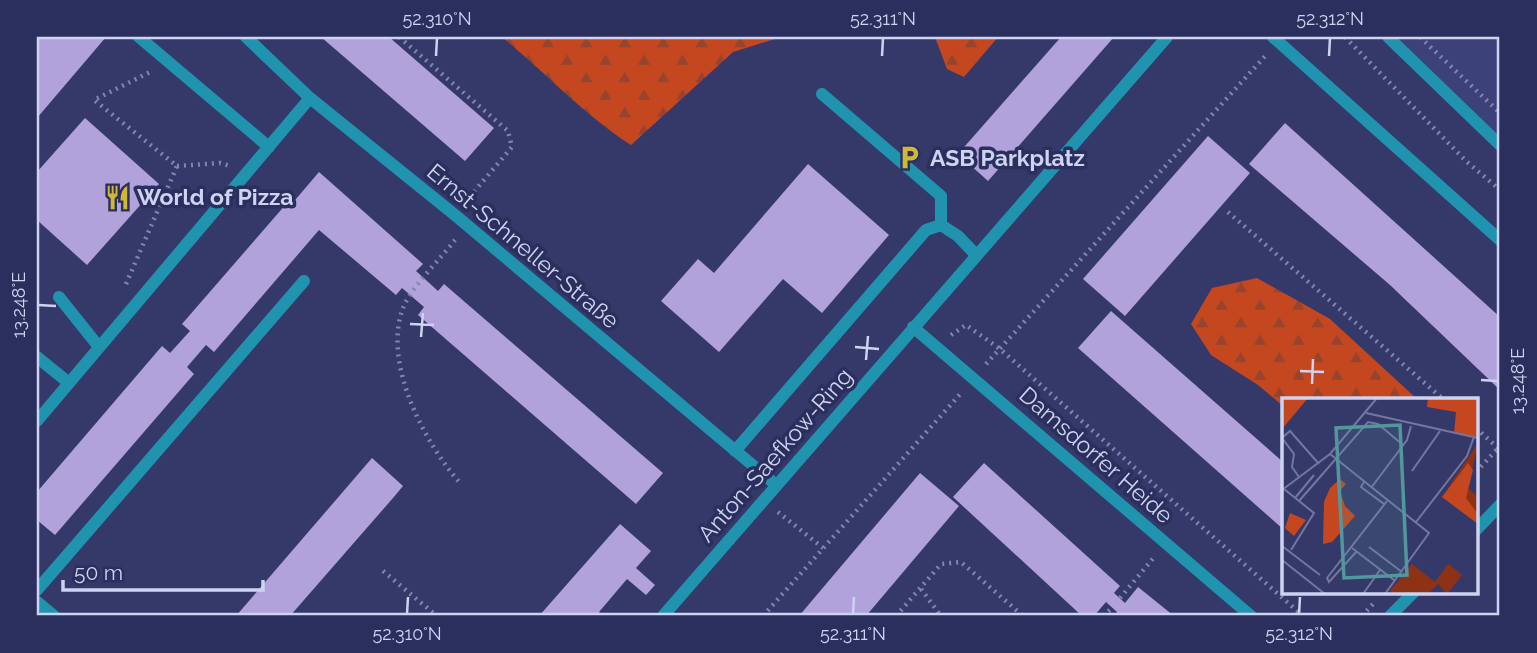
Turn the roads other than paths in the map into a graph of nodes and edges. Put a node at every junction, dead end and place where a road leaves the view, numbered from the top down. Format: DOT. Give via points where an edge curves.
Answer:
graph roads {
  1 [pos="139,37"];
  2 [pos="246,37"];
  3 [pos="1167,37"];
  4 [pos="1388,37"];
  5 [pos="1276,39"];
  6 [pos="821,94"];
  7 [pos="310,99"];
  8 [pos="1500,145"];
  9 [pos="269,147"];
  10 [pos="941,225"];
  11 [pos="1500,240"];
  12 [pos="976,255"];
  13 [pos="304,281"];
  14 [pos="59,297"];
  15 [pos="913,327"];
  16 [pos="99,348"];
  17 [pos="37,356"];
  18 [pos="69,383"];
  19 [pos="37,421"];
  20 [pos="735,451"];
  21 [pos="775,484"];
  22 [pos="1500,505"];
  23 [pos="1478,528"];
  24 [pos="37,590"];
  25 [pos="1412,594"];
  26 [pos="37,602"];
  27 [pos="54,616"];
  28 [pos="663,616"];
  29 [pos="1251,616"];
  30 [pos="1390,616"];
  1 -- 9 [label="street"];
  2 -- 7 [label="street, Ernst-Schneller-Straße"];
  3 -- 12 [label="street, Anton-Saefkow-Ring"];
  4 -- 8 [label="street"];
  5 -- 11 [label="street"];
  6 -- 10 [label="street" via="941,196"];
  7 -- 9 [label="street"];
  7 -- 20 [label="street, Ernst-Schneller-Straße"];
  9 -- 16 [label="street"];
  10 -- 12 [label="street"];
  10 -- 20 [label="street" via="926,230 912,243"];
  12 -- 15 [label="street, Anton-Saefkow-Ring"];
  13 -- 24 [label="street"];
  14 -- 16 [label="street"];
  15 -- 21 [label="street, Anton-Saefkow-Ring"];
  15 -- 29 [label="street, Damsdorfer Heide"];
  16 -- 18 [label="street"];
  17 -- 18 [label="street"];
  18 -- 19 [label="street"];
  20 -- 21 [label="street, Ernst-Schneller-Straße"];
  21 -- 28 [label="street, Anton-Saefkow-Ring"];
  22 -- 23 [label="street"];
  25 -- 30 [label="street"];
  26 -- 27 [label="street"];
}
